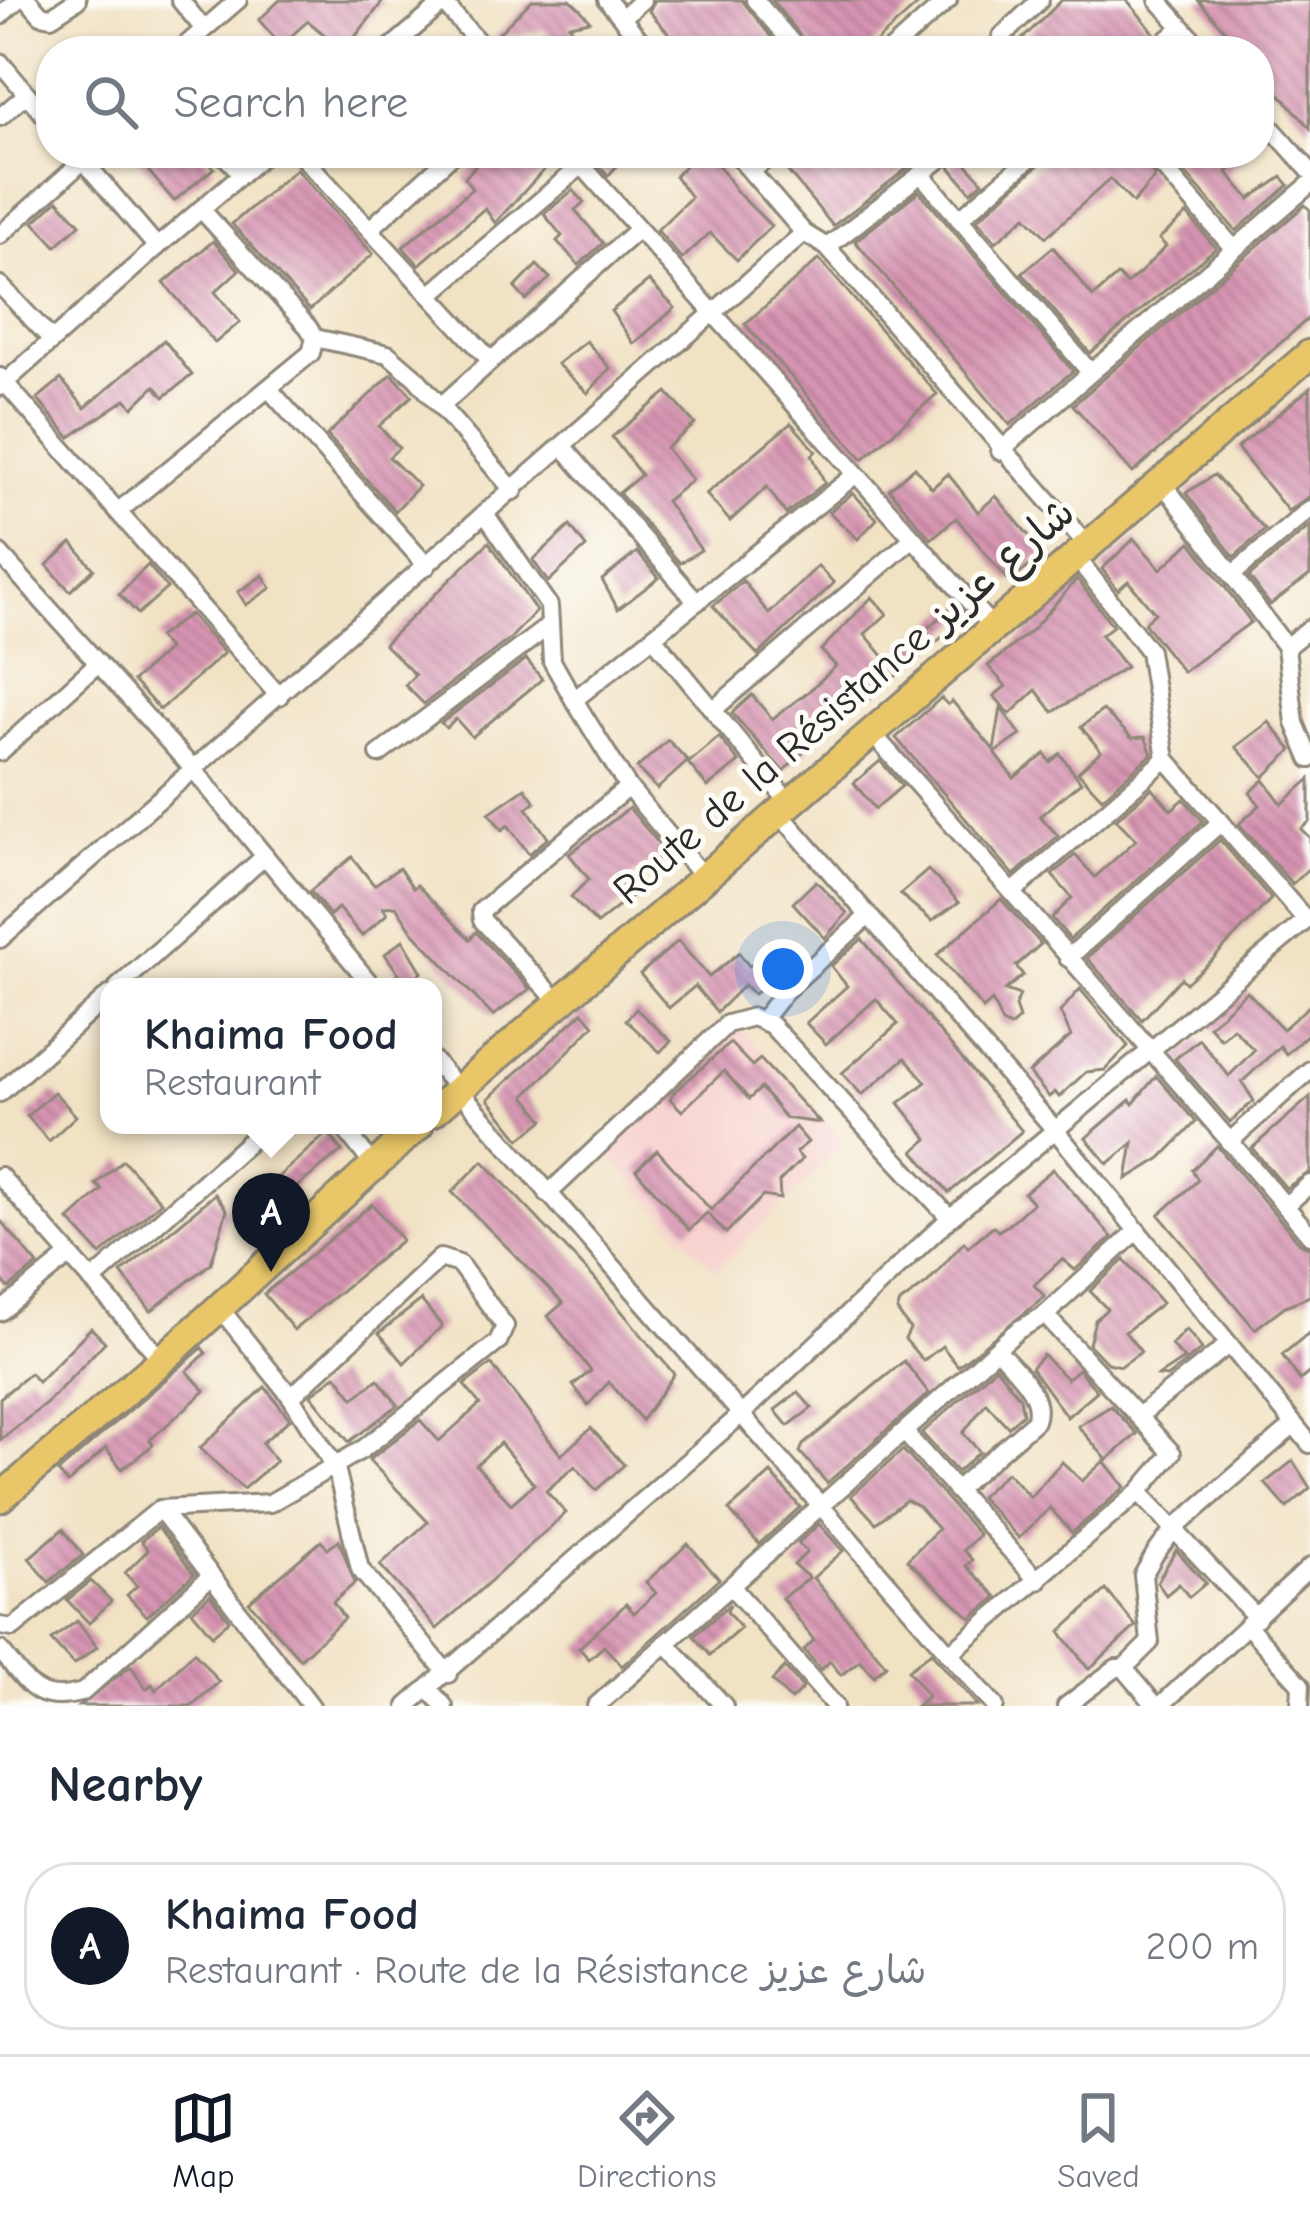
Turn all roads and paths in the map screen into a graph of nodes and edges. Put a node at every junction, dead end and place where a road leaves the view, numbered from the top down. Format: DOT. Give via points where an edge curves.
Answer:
graph roads {
  1 [pos="17,0"];
  2 [pos="28,0"];
  3 [pos="77,0"];
  4 [pos="179,0"];
  5 [pos="238,0"];
  6 [pos="607,0"];
  7 [pos="642,0"];
  8 [pos="755,0"];
  9 [pos="948,0"];
  10 [pos="1007,0"];
  11 [pos="1040,0"];
  12 [pos="1158,0"];
  13 [pos="444,1"];
  14 [pos="0,16"];
  15 [pos="1020,16"];
  16 [pos="622,18"];
  17 [pos="203,28"];
  18 [pos="1181,28"];
  19 [pos="195,36"];
  20 [pos="404,36"];
  21 [pos="473,36"];
  22 [pos="637,36"];
  23 [pos="786,36"];
  24 [pos="907,36"];
  25 [pos="1006,36"];
  26 [pos="1172,36"];
  27 [pos="1188,36"];
  28 [pos="0,62"];
  29 [pos="27,94"];
  30 [pos="36,104"];
  31 [pos="0,117"];
  32 [pos="1274,131"];
  33 [pos="69,168"];
  34 [pos="89,168"];
  35 [pos="236,168"];
  36 [pos="249,168"];
  37 [pos="313,168"];
  38 [pos="437,168"];
  39 [pos="567,168"];
  40 [pos="585,168"];
  41 [pos="749,168"];
  42 [pos="755,168"];
  43 [pos="931,168"];
  44 [pos="1018,168"];
  45 [pos="1163,168"];
  46 [pos="752,171"];
  47 [pos="1310,171"];
  48 [pos="242,174"];
  49 [pos="922,175"];
  50 [pos="1310,184"];
  51 [pos="201,209"];
  52 [pos="959,219"];
  53 [pos="370,229"];
  54 [pos="637,230"];
  55 [pos="804,233"];
  56 [pos="0,236"];
  57 [pos="157,247"];
  58 [pos="827,247"];
  59 [pos="1234,249"];
  60 [pos="0,285"];
  61 [pos="430,295"];
  62 [pos="715,317"];
  63 [pos="315,338"];
  64 [pos="52,340"];
  65 [pos="1309,358"];
  66 [pos="491,362"];
  67 [pos="1090,372"];
  68 [pos="2,382"];
  69 [pos="269,389"];
  70 [pos="441,406"];
  71 [pos="564,448"];
  72 [pos="1000,451"];
  73 [pos="855,475"];
  74 [pos="1162,482"];
  75 [pos="514,490"];
  76 [pos="1310,509"];
  77 [pos="120,511"];
  78 [pos="486,515"];
  79 [pos="911,540"];
  80 [pos="1083,552"];
  81 [pos="0,554"];
  82 [pos="427,566"];
  83 [pos="1232,575"];
  84 [pos="697,602"];
  85 [pos="550,625"];
  86 [pos="1310,628"];
  87 [pos="994,629"];
  88 [pos="653,637"];
  89 [pos="1286,647"];
  90 [pos="98,663"];
  91 [pos="279,696"];
  92 [pos="574,700"];
  93 [pos="713,710"];
  94 [pos="873,734"];
  95 [pos="0,752"];
  96 [pos="379,754"];
  97 [pos="1309,755"];
  98 [pos="1166,759"];
  99 [pos="194,770"];
  100 [pos="628,787"];
  101 [pos="786,810"];
  102 [pos="1221,822"];
  103 [pos="265,856"];
  104 [pos="705,879"];
  105 [pos="1012,892"];
  106 [pos="867,917"];
  107 [pos="1308,919"];
  108 [pos="0,939"];
  109 [pos="1068,958"];
  110 [pos="128,978"];
  111 [pos="366,978"];
  112 [pos="556,1000"];
  113 [pos="100,1003"];
  114 [pos="763,1019"];
  115 [pos="1156,1051"];
  116 [pos="1310,1070"];
  117 [pos="442,1071"];
  118 [pos="458,1090"];
  119 [pos="0,1093"];
  120 [pos="442,1104"];
  121 [pos="1057,1132"];
  122 [pos="258,1134"];
  123 [pos="348,1134"];
  124 [pos="408,1134"];
  125 [pos="1229,1142"];
  126 [pos="374,1166"];
  127 [pos="0,1176"];
  128 [pos="1310,1184"];
  129 [pos="548,1194"];
  130 [pos="1285,1206"];
  131 [pos="950,1218"];
  132 [pos="1137,1231"];
  133 [pos="1310,1235"];
  134 [pos="69,1256"];
  135 [pos="92,1281"];
  136 [pos="219,1307"];
  137 [pos="0,1312"];
  138 [pos="1045,1315"];
  139 [pos="1228,1345"];
  140 [pos="997,1349"];
  141 [pos="162,1360"];
  142 [pos="291,1396"];
  143 [pos="744,1412"];
  144 [pos="1141,1414"];
  145 [pos="1294,1425"];
  146 [pos="905,1433"];
  147 [pos="1310,1444"];
  148 [pos="337,1468"];
  149 [pos="956,1490"];
  150 [pos="1139,1492"];
  151 [pos="0,1498"];
  152 [pos="160,1508"];
  153 [pos="819,1508"];
  154 [pos="1174,1528"];
  155 [pos="1310,1567"];
  156 [pos="212,1576"];
  157 [pos="1037,1581"];
  158 [pos="731,1586"];
  159 [pos="1253,1622"];
  160 [pos="0,1626"];
  161 [pos="666,1643"];
  162 [pos="0,1650"];
  163 [pos="949,1654"];
  164 [pos="1124,1668"];
  165 [pos="448,1674"];
  166 [pos="428,1688"];
  167 [pos="987,1703"];
  168 [pos="311,1706"];
  169 [pos="406,1706"];
  170 [pos="444,1706"];
  171 [pos="596,1706"];
  172 [pos="724,1706"];
  173 [pos="835,1706"];
  174 [pos="1066,1706"];
  175 [pos="1158,1706"];
  176 [pos="1300,1706"];
  1 -- 14 [label="street"];
  2 -- 3 [label="street" via="51,17"];
  4 -- 17 [label="street"];
  5 -- 17 [label="street"];
  6 -- 16 [label="street"];
  7 -- 16 [label="street"];
  8 -- 23 [label="street"];
  9 -- 24 [label="street"];
  10 -- 15 [label="street"];
  11 -- 15 [label="street"];
  12 -- 18 [label="street"];
  13 -- 20 [label="street"];
  13 -- 21 [label="street"];
  15 -- 25 [label="street"];
  16 -- 22 [label="street"];
  17 -- 19 [label="street"];
  18 -- 26 [label="street"];
  18 -- 27 [label="street"];
  28 -- 29 [label="street"];
  29 -- 30 [label="street"];
  29 -- 31 [label="street"];
  32 -- 47 [label="street"];
  33 -- 56 [label="street"];
  34 -- 57 [label="street"];
  35 -- 48 [label="street"];
  36 -- 48 [label="street"];
  37 -- 53 [label="street"];
  38 -- 53 [label="street"];
  39 -- 61 [label="street"];
  40 -- 54 [label="street"];
  41 -- 46 [label="street"];
  42 -- 46 [label="street"];
  43 -- 49 [label="street"];
  44 -- 52 [label="street"];
  45 -- 59 [label="street"];
  46 -- 55 [label="street"];
  48 -- 51 [label="street"];
  49 -- 52 [label="street"];
  49 -- 58 [label="street"];
  50 -- 59 [label="street"];
  51 -- 57 [label="street"];
  51 -- 63 [label="street"];
  52 -- 67 [label="street"];
  53 -- 61 [label="street"];
  54 -- 62 [label="street"];
  54 -- 66 [label="street"];
  55 -- 58 [label="street"];
  55 -- 62 [label="street"];
  57 -- 64 [label="street"];
  58 -- 72 [label="street"];
  59 -- 67 [label="street"];
  60 -- 64 [label="street"];
  61 -- 66 [label="street"];
  62 -- 71 [label="street"];
  62 -- 73 [label="street"];
  63 -- 69 [label="street" via="311,353"];
  63 -- 70 [label="street" via="388,354"];
  64 -- 68 [label="street"];
  65 -- 74 [label="main road, Route de la Résistance شارع عزيز"];
  66 -- 70 [label="street"];
  67 -- 72 [label="street"];
  68 -- 77 [label="street"];
  69 -- 77 [label="street"];
  69 -- 82 [label="street"];
  70 -- 75 [label="street"];
  71 -- 75 [label="street"];
  71 -- 84 [label="street"];
  72 -- 80 [label="street"];
  73 -- 79 [label="street"];
  73 -- 84 [label="street"];
  74 -- 80 [label="main road, Route de la Résistance شارع عزيز"];
  74 -- 83 [label="street"];
  75 -- 78 [label="street"];
  76 -- 83 [label="street"];
  77 -- 91 [label="street"];
  78 -- 82 [label="street"];
  78 -- 85 [label="street" via="544,596"];
  79 -- 87 [label="street"];
  79 -- 93 [label="street"];
  80 -- 87 [label="main road, Route de la Résistance شارع عزيز"];
  80 -- 98 [label="street" via="1149,651"];
  81 -- 90 [label="street"];
  82 -- 91 [label="street"];
  83 -- 89 [label="street"];
  84 -- 88 [label="street"];
  85 -- 92 [label="street" via="552,661"];
  85 -- 96 [label="street"];
  86 -- 89 [label="street"];
  87 -- 94 [label="main road, Route de la Résistance شارع عزيز"];
  88 -- 92 [label="street"];
  88 -- 93 [label="street"];
  89 -- 97 [label="street" via="1295,723"];
  90 -- 95 [label="street"];
  90 -- 99 [label="street"];
  91 -- 99 [label="street"];
  92 -- 100 [label="street"];
  93 -- 101 [label="street"];
  94 -- 101 [label="main road, Route de la Résistance شارع عزيز"];
  94 -- 105 [label="street"];
  98 -- 102 [label="street"];
  98 -- 105 [label="street"];
  99 -- 103 [label="street"];
  99 -- 108 [label="street"];
  100 -- 104 [label="street"];
  100 -- 112 [label="street" via="481,911"];
  101 -- 104 [label="main road, Route de la Résistance شارع عزيز"];
  101 -- 106 [label="street"];
  102 -- 107 [label="street"];
  102 -- 109 [label="street"];
  103 -- 110 [label="street"];
  103 -- 111 [label="street"];
  104 -- 112 [label="main road, Route de la Résistance شارع عزيز"];
  105 -- 109 [label="street"];
  106 -- 114 [label="street"];
  106 -- 121 [label="street"];
  107 -- 115 [label="street"];
  109 -- 115 [label="street"];
  112 -- 118 [label="main road, Route de la Résistance شارع عزيز"];
  113 -- 119 [label="street"];
  114 -- 129 [label="street" via="727,1024"];
  114 -- 131 [label="street"];
  115 -- 121 [label="street"];
  115 -- 125 [label="street"];
  116 -- 125 [label="street"];
  117 -- 118 [label="street"];
  118 -- 120 [label="main road, Route de la Résistance شارع عزيز"];
  118 -- 129 [label="street"];
  121 -- 131 [label="street"];
  121 -- 132 [label="street"];
  122 -- 135 [label="street"];
  123 -- 126 [label="street"];
  124 -- 126 [label="main road"];
  125 -- 130 [label="street"];
  126 -- 136 [label="main road"];
  127 -- 134 [label="street"];
  128 -- 130 [label="street"];
  129 -- 143 [label="street"];
  130 -- 133 [label="street"];
  131 -- 143 [label="street"];
  132 -- 138 [label="street"];
  132 -- 139 [label="street"];
  134 -- 135 [label="street"];
  134 -- 137 [label="street"];
  135 -- 141 [label="street"];
  136 -- 141 [label="main road"];
  136 -- 142 [label="street"];
  138 -- 140 [label="street"];
  138 -- 144 [label="street"];
  139 -- 144 [label="street"];
  139 -- 145 [label="street"];
  140 -- 146 [label="street"];
  140 -- 149 [label="street" via="1039,1411"];
  141 -- 151 [label="main road"];
  142 -- 148 [label="street"];
  142 -- 148 [label="street" via="440,1258 459,1264 505,1326 498,1342"];
  143 -- 153 [label="street"];
  143 -- 165 [label="street"];
  144 -- 150 [label="street" via="1172,1453"];
  145 -- 147 [label="street"];
  145 -- 154 [label="street"];
  146 -- 149 [label="street"];
  146 -- 153 [label="street"];
  148 -- 152 [label="street" via="249,1508"];
  148 -- 165 [label="street" via="360,1569"];
  149 -- 157 [label="street"];
  150 -- 154 [label="street"];
  150 -- 157 [label="street"];
  152 -- 156 [label="street"];
  152 -- 160 [label="street" via="13,1628"];
  153 -- 158 [label="street"];
  153 -- 163 [label="street"];
  154 -- 159 [label="street"];
  154 -- 164 [label="street" via="1144,1575 1150,1642"];
  155 -- 159 [label="street"];
  156 -- 162 [label="street" via="82,1692 58,1703 42,1700"];
  156 -- 168 [label="street"];
  157 -- 163 [label="street"];
  158 -- 161 [label="street"];
  158 -- 173 [label="street"];
  159 -- 175 [label="street"];
  159 -- 176 [label="street" via="1301,1685"];
  161 -- 171 [label="street"];
  161 -- 172 [label="street"];
  163 -- 167 [label="street"];
  164 -- 174 [label="street"];
  164 -- 175 [label="street"];
  165 -- 166 [label="street"];
  166 -- 169 [label="street"];
  166 -- 170 [label="street"];
}
